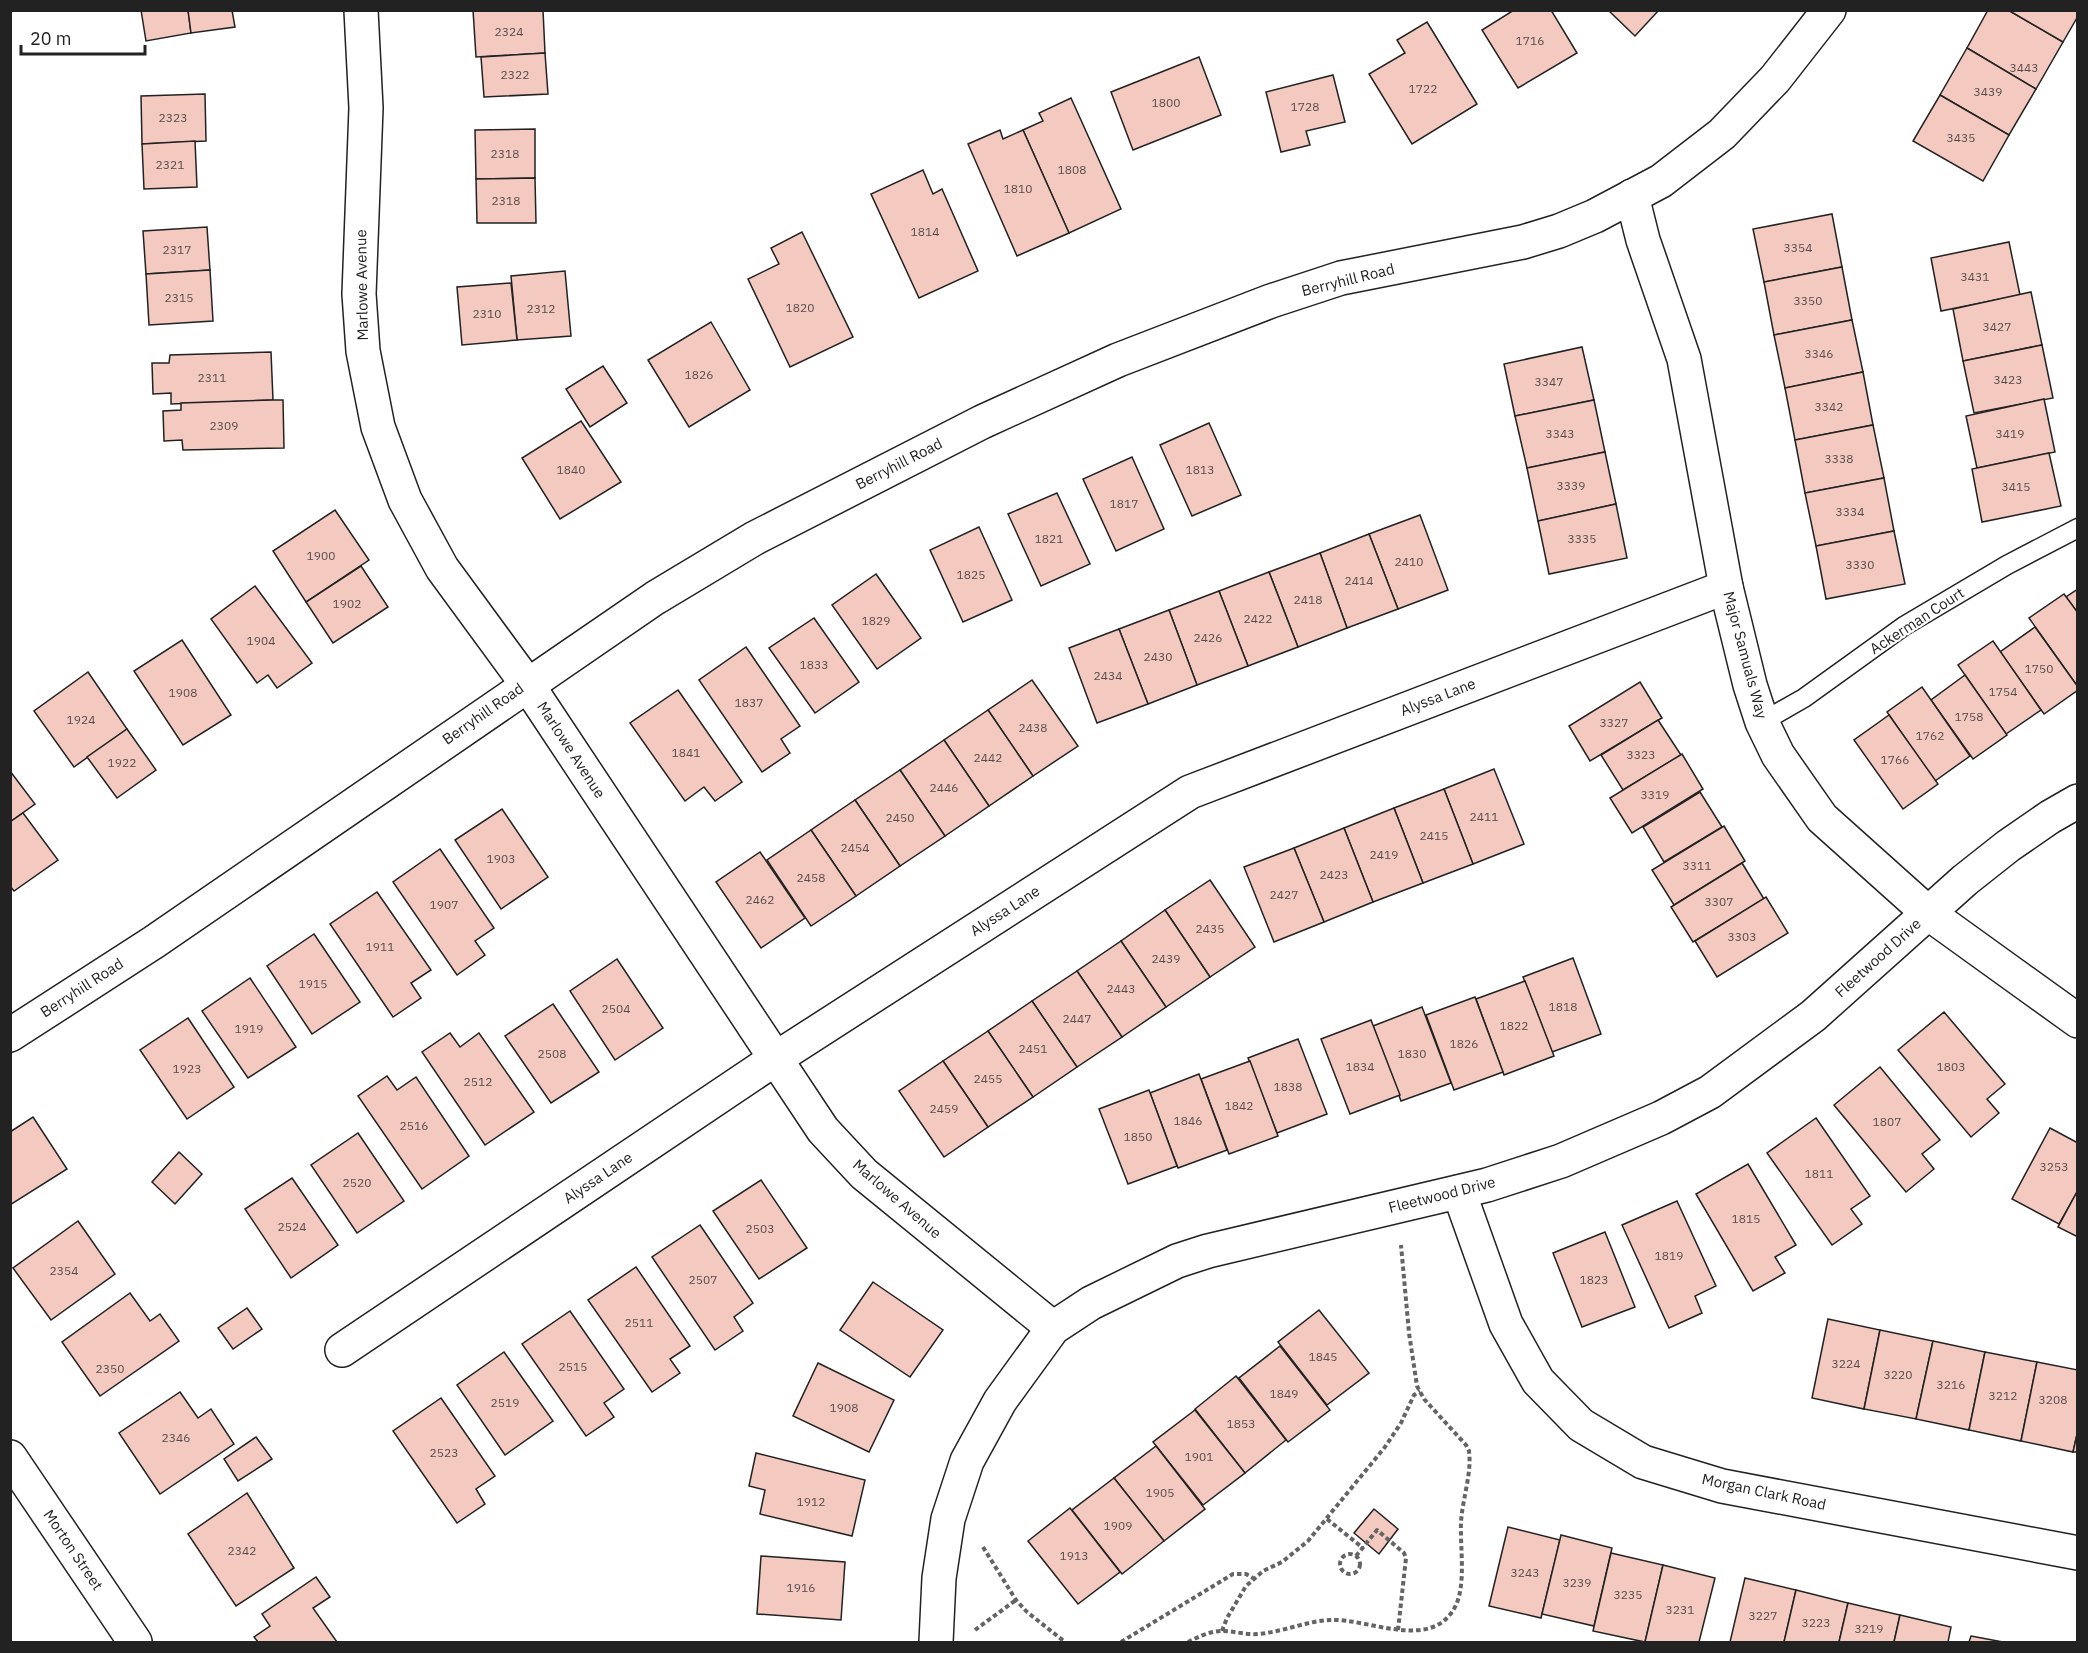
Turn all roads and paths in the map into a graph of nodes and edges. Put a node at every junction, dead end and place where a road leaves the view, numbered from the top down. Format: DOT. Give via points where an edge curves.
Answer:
graph roads {
  1 [pos="361,10"];
  2 [pos="1829,10"];
  3 [pos="1632,196"];
  4 [pos="2078,528"];
  5 [pos="1726,587"];
  6 [pos="527,684"];
  7 [pos="1762,722"];
  8 [pos="2078,801"];
  9 [pos="1928,914"];
  10 [pos="2078,1021"];
  11 [pos="10,1035"];
  12 [pos="775,1059"];
  13 [pos="1459,1192"];
  14 [pos="1401,1238"];
  15 [pos="1053,1328"];
  16 [pos="342,1350"];
  17 [pos="1419,1391"];
  18 [pos="10,1457"];
  19 [pos="1327,1519"];
  20 [pos="982,1545"];
  21 [pos="1363,1548"];
  22 [pos="2078,1553"];
  23 [pos="1356,1556"];
  24 [pos="1253,1578"];
  25 [pos="1016,1600"];
  26 [pos="1398,1630"];
  27 [pos="1222,1631"];
  28 [pos="967,1636"];
  29 [pos="135,1642"];
  30 [pos="936,1642"];
  31 [pos="1065,1642"];
  32 [pos="1121,1642"];
  33 [pos="1188,1642"];
  1 -- 6 [label="street, Marlowe Avenue" via="366,108 359,294 363,351 378,427 405,500 442,568"];
  2 -- 3 [label="street, Berryhill Road" via="1774,79 1722,134 1661,180"];
  3 -- 5 [label="street, Major Samuals Way" via="1684,358"];
  3 -- 6 [label="street, Berryhill Road" via="1559,231 1523,242 1341,278 1118,360 982,422 755,538"];
  4 -- 7 [label="lane, Ackerman Court" via="1904,626 1804,698"];
  5 -- 7 [label="street, Major Samuals Way"];
  5 -- 12 [label="street, Alyssa Lane" via="1190,792"];
  6 -- 11 [label="street, Berryhill Road" via="154,942"];
  6 -- 12 [label="street, Marlowe Avenue"];
  7 -- 9 [label="street, Major Samuals Way" via="1778,755 1822,818"];
  8 -- 9 [label="street, Fleetwood Drive" via="2008,846"];
  9 -- 10 [label="street, Major Samuals Way"];
  9 -- 13 [label="street, Fleetwood Drive" via="1813,1016 1710,1092 1661,1118 1561,1161"];
  12 -- 15 [label="street, Marlowe Avenue" via="823,1130 864,1174"];
  12 -- 16 [label="street, Alyssa Lane"];
  13 -- 15 [label="street, Fleetwood Drive" via="1177,1261 1091,1303"];
  13 -- 22 [label="street, Morgan Clark Road" via="1506,1324 1538,1381 1581,1425 1643,1462 1722,1486"];
  14 -- 17 [label="path" via="1409,1333"];
  15 -- 30 [label="street, Fleetwood Drive" via="1000,1401 967,1461 948,1519 939,1578"];
  17 -- 19 [label="path" via="1385,1447"];
  17 -- 26 [label="path" via="1469,1451 1461,1521 1460,1590 1455,1605 1434,1627"];
  18 -- 29 [label="street, Morton Street"];
  19 -- 21 [label="path"];
  19 -- 24 [label="path" via="1294,1554"];
  20 -- 25 [label="path"];
  21 -- 23 [label="path"];
  21 -- 26 [label="path" via="1377,1530 1404,1553"];
  23 -- 23 [label="path" via="1347,1554 1341,1558 1340,1566 1346,1574 1358,1570"];
  24 -- 27 [label="path"];
  24 -- 32 [label="path" via="1233,1574"];
  25 -- 28 [label="path"];
  25 -- 31 [label="path"];
  26 -- 27 [label="path" via="1331,1620 1255,1635"];
  27 -- 33 [label="path"];
}
